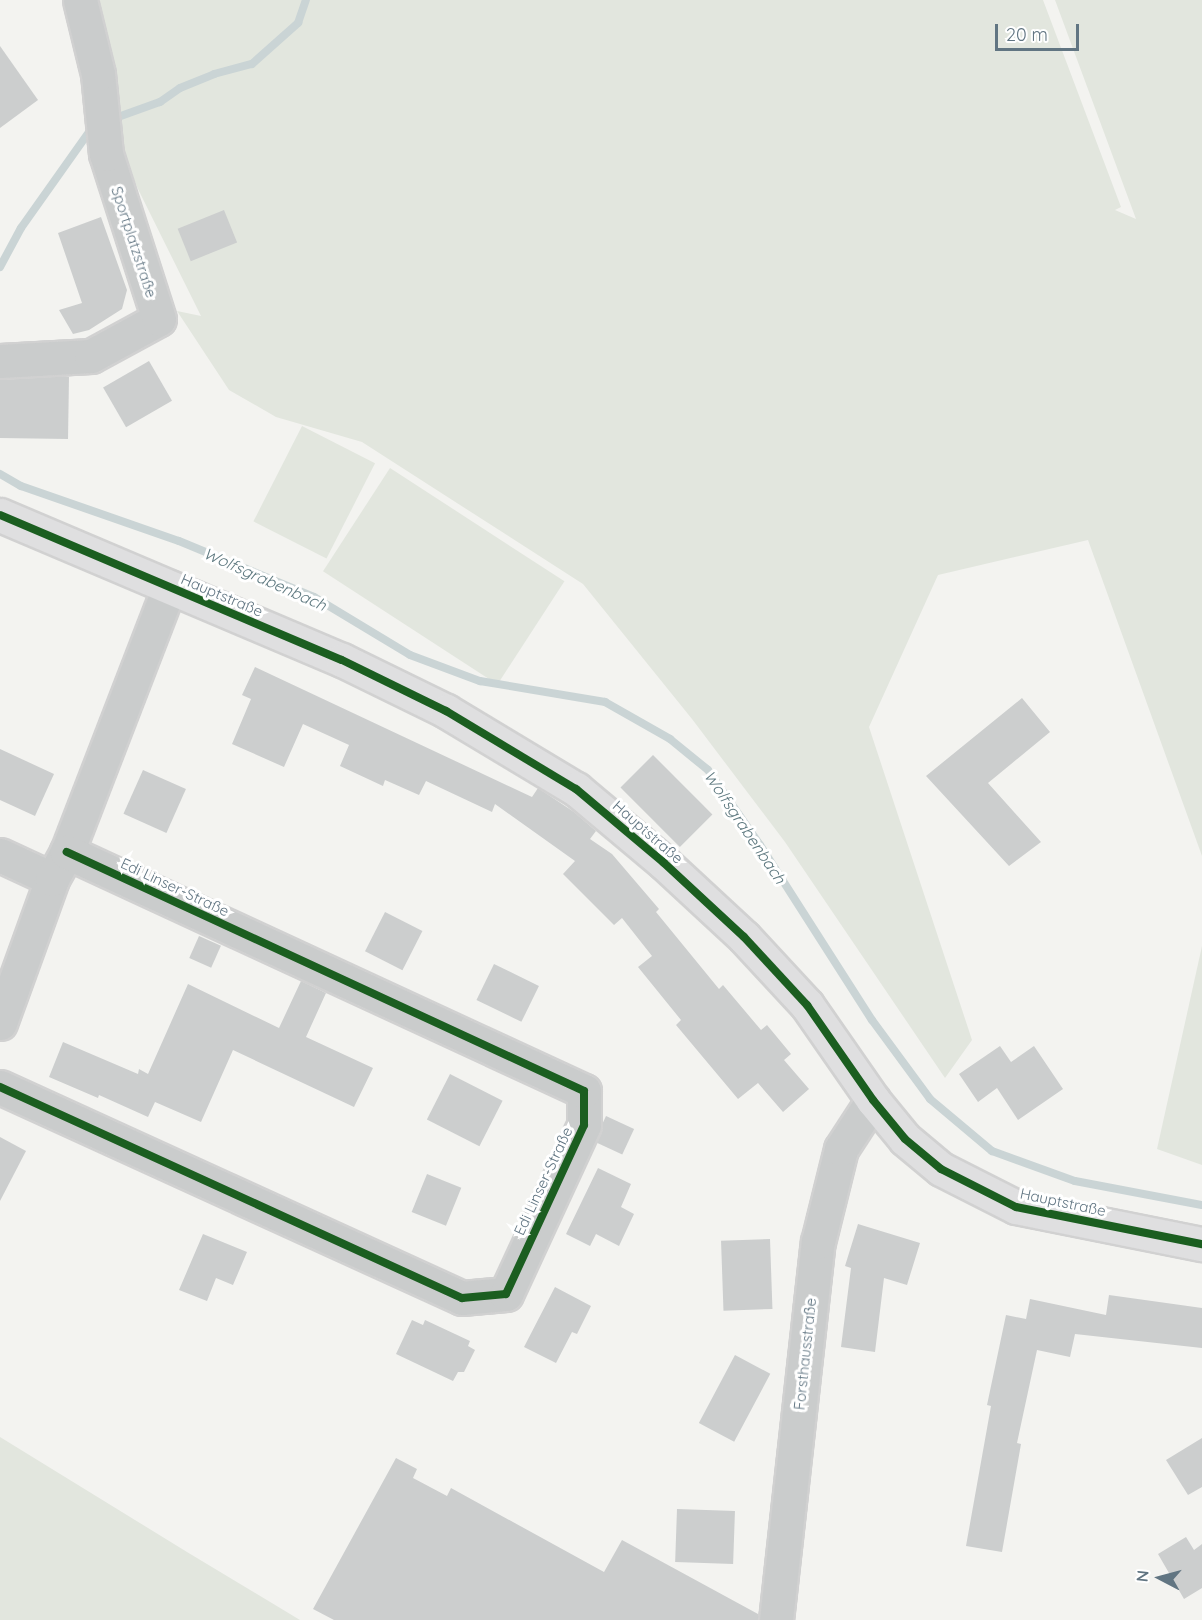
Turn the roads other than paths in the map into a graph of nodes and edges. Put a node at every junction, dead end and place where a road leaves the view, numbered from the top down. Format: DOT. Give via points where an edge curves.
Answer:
graph roads {
  1 [pos="80,0"];
  2 [pos="0,361"];
  3 [pos="0,515"];
  4 [pos="168,587"];
  5 [pos="0,855"];
  6 [pos="59,866"];
  7 [pos="0,1023"];
  8 [pos="0,1087"];
  9 [pos="873,1100"];
  10 [pos="1202,1244"];
  11 [pos="776,1620"];
  1 -- 2 [label="street, Sportplatzstraße" via="98,74 106,154 159,319 91,357"];
  3 -- 4 [label="main road, Hauptstraße"];
  4 -- 6 [label="street"];
  4 -- 9 [label="main road, Hauptstraße" via="352,665 446,711 576,789 744,937 807,1005"];
  5 -- 6 [label="street, Edi Linser-Straße"];
  6 -- 7 [label="street"];
  6 -- 8 [label="street, Edi Linser-Straße" via="584,1091 584,1125 506,1294 462,1298"];
  9 -- 10 [label="main road, Hauptstraße" via="905,1139 941,1169 1016,1207"];
  9 -- 11 [label="street, Forsthausstraße" via="841,1149 818,1242"];
}
